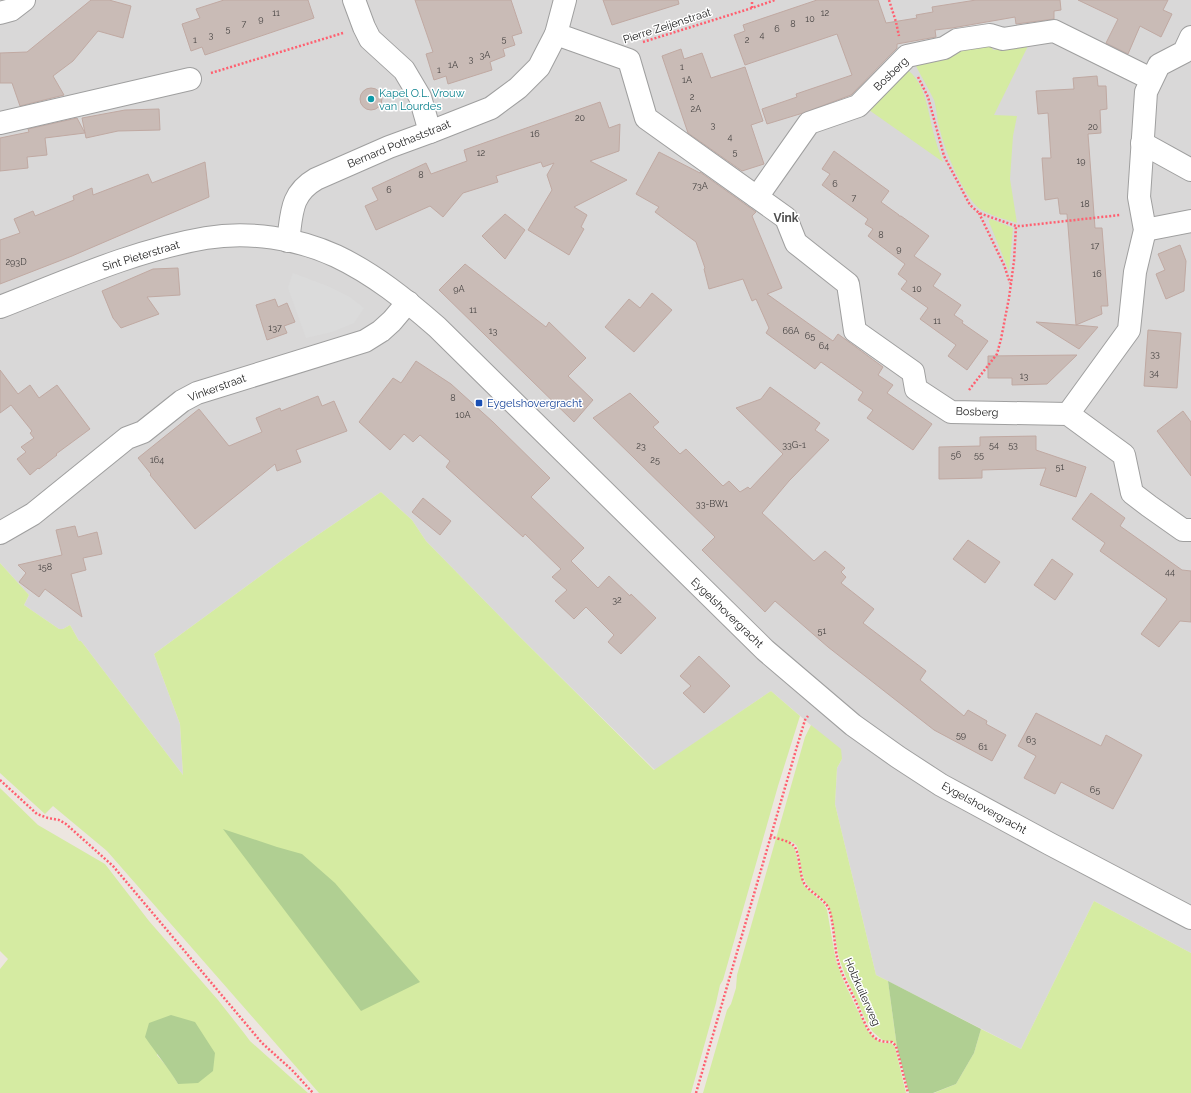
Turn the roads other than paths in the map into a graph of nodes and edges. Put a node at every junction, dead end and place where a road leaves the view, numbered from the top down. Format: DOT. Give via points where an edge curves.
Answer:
graph roads {
  1 [pos="24,0"];
  2 [pos="354,0"];
  3 [pos="565,0"];
  4 [pos="0,13"];
  5 [pos="556,34"];
  6 [pos="1191,37"];
  7 [pos="190,79"];
  8 [pos="1151,79"];
  9 [pos="0,123"];
  10 [pos="430,132"];
  11 [pos="1142,143"];
  12 [pos="1191,170"];
  13 [pos="757,197"];
  14 [pos="1191,221"];
  15 [pos="1143,222"];
  16 [pos="288,241"];
  17 [pos="408,302"];
  18 [pos="0,307"];
  19 [pos="1068,414"];
  20 [pos="1191,530"];
  21 [pos="0,533"];
  22 [pos="1191,918"];
  1 -- 4 [label="street" via="12,10"];
  2 -- 10 [label="street" via="370,39 404,70 420,98"];
  3 -- 5 [label="street, Bernard Pothaststraat"];
  5 -- 10 [label="street, Bernard Pothaststraat" via="539,66 518,88 491,108"];
  5 -- 13 [label="street, Bosberg" via="629,60 646,118"];
  6 -- 8 [label="street" via="1184,52 1159,65"];
  7 -- 9 [label="street"];
  8 -- 11 [label="street" via="1146,92"];
  8 -- 13 [label="street, Bosberg" via="1054,31 1003,39 990,35 956,40 944,48 907,56 858,106 810,122"];
  10 -- 16 [label="street, Bernard Pothaststraat" via="389,146 307,184 294,205"];
  11 -- 12 [label="street"];
  11 -- 15 [label="street" via="1139,197"];
  13 -- 19 [label="street, Bosberg" via="786,218 796,243 848,284 855,331 913,372 916,389 951,412"];
  14 -- 15 [label="street"];
  15 -- 19 [label="street" via="1130,330"];
  16 -- 17 [label="street, Eygelshovergracht" via="307,245 337,257 374,277"];
  16 -- 18 [label="street, Sint Pieterstraat" via="237,236 180,243 140,254"];
  17 -- 21 [label="street, Vinkerstraat" via="381,331 365,341 223,384 182,401 143,432 128,438 33,514"];
  17 -- 22 [label="street, Eygelshovergracht" via="437,327 765,650 853,725 941,785"];
  19 -- 20 [label="street" via="1124,455 1132,493 1183,530"];
}
